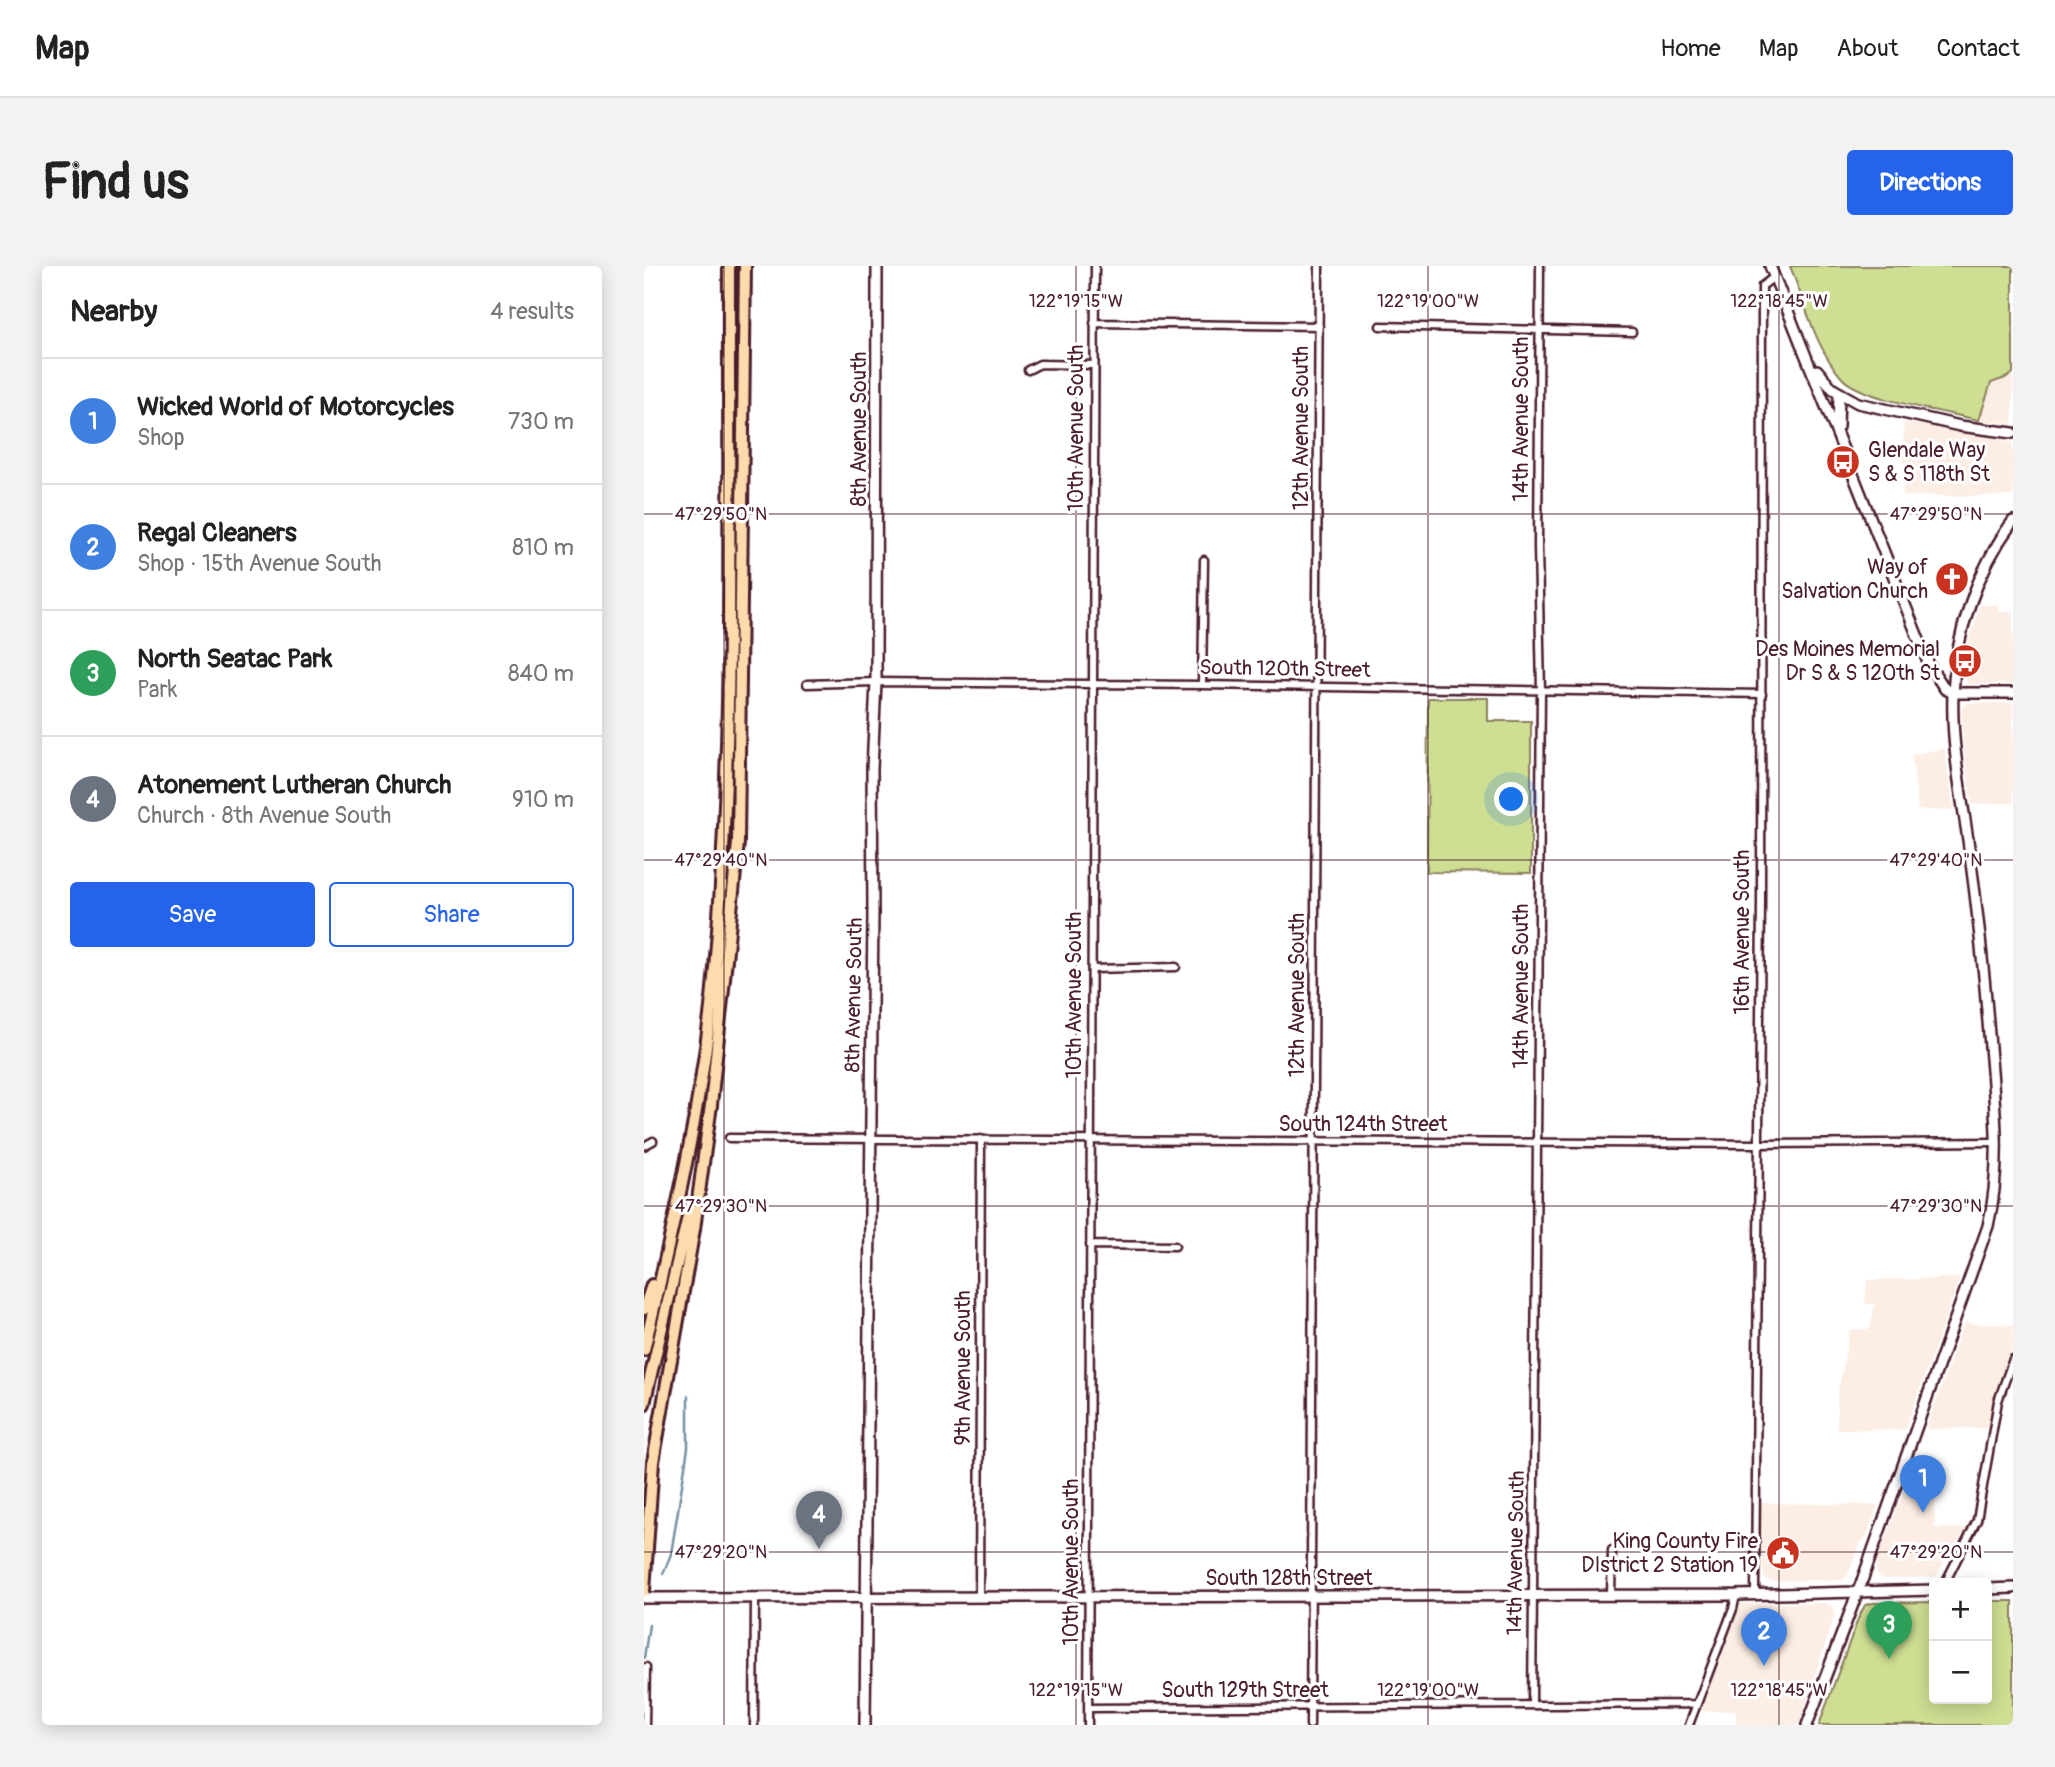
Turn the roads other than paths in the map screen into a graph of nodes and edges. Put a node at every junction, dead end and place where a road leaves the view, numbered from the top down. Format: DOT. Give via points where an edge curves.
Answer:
graph roads {
  1 [pos="729,266"];
  2 [pos="745,266"];
  3 [pos="877,266"];
  4 [pos="1095,266"];
  5 [pos="1319,266"];
  6 [pos="1540,266"];
  7 [pos="1770,266"];
  8 [pos="1774,277"];
  9 [pos="1094,323"];
  10 [pos="1319,326"];
  11 [pos="1380,326"];
  12 [pos="1538,328"];
  13 [pos="1632,332"];
  14 [pos="1800,339"];
  15 [pos="1094,365"];
  16 [pos="1028,370"];
  17 [pos="1839,394"];
  18 [pos="2013,433"];
  19 [pos="1839,435"];
  20 [pos="2013,522"];
  21 [pos="1204,560"];
  22 [pos="876,682"];
  23 [pos="807,684"];
  24 [pos="1092,684"];
  25 [pos="1202,685"];
  26 [pos="1316,688"];
  27 [pos="1541,692"];
  28 [pos="1952,693"];
  29 [pos="2013,693"];
  30 [pos="1762,694"];
  31 [pos="1176,967"];
  32 [pos="1092,968"];
  33 [pos="729,1138"];
  34 [pos="869,1139"];
  35 [pos="981,1139"];
  36 [pos="653,1141"];
  37 [pos="1091,1141"];
  38 [pos="1314,1142"];
  39 [pos="1998,1142"];
  40 [pos="1537,1143"];
  41 [pos="1758,1144"];
  42 [pos="644,1146"];
  43 [pos="705,1147"];
  44 [pos="681,1181"];
  45 [pos="1090,1245"];
  46 [pos="1175,1246"];
  47 [pos="644,1309"];
  48 [pos="644,1350"];
  49 [pos="2013,1359"];
  50 [pos="644,1404"];
  51 [pos="1612,1550"];
  52 [pos="1948,1578"];
  53 [pos="2013,1588"];
  54 [pos="1992,1589"];
  55 [pos="1929,1590"];
  56 [pos="644,1591"];
  57 [pos="1856,1593"];
  58 [pos="1755,1594"];
  59 [pos="1311,1595"];
  60 [pos="1533,1595"];
  61 [pos="1611,1595"];
  62 [pos="1736,1595"];
  63 [pos="979,1597"];
  64 [pos="1088,1597"];
  65 [pos="644,1598"];
  66 [pos="755,1598"];
  67 [pos="867,1599"];
  68 [pos="646,1667"];
  69 [pos="1696,1704"];
  70 [pos="1532,1705"];
  71 [pos="1310,1707"];
  72 [pos="1088,1708"];
  73 [pos="645,1725"];
  74 [pos="754,1725"];
  75 [pos="865,1725"];
  76 [pos="1088,1725"];
  77 [pos="1310,1725"];
  78 [pos="1689,1725"];
  79 [pos="1807,1725"];
  1 -- 44 [label="highway" via="724,831 715,970"];
  2 -- 43 [label="highway" via="738,843"];
  3 -- 22 [label="main road, 8th Avenue South"];
  4 -- 9 [label="street, 10th Avenue South"];
  5 -- 10 [label="street, 12th Avenue South"];
  6 -- 12 [label="street, 14th Avenue South"];
  7 -- 8 [label="main road"];
  8 -- 14 [label="main road"];
  8 -- 30 [label="street, 16th Avenue South" via="1762,286"];
  9 -- 10 [label="street"];
  9 -- 15 [label="street, 10th Avenue South"];
  10 -- 26 [label="street, 12th Avenue South"];
  11 -- 12 [label="street"];
  12 -- 13 [label="street"];
  12 -- 27 [label="street, 14th Avenue South"];
  14 -- 17 [label="main road" via="1812,364"];
  14 -- 19 [label="main road"];
  15 -- 16 [label="street" via="1040,364"];
  15 -- 24 [label="street, 10th Avenue South"];
  17 -- 18 [label="main road" via="1892,411"];
  17 -- 19 [label="main road"];
  19 -- 28 [label="main road" via="1929,665"];
  20 -- 28 [label="main road" via="1993,552 1969,606"];
  21 -- 25 [label="street"];
  22 -- 23 [label="street, South 120th Street"];
  22 -- 24 [label="street, South 120th Street"];
  22 -- 34 [label="main road, 8th Avenue South"];
  24 -- 25 [label="street, South 120th Street"];
  24 -- 32 [label="street, 10th Avenue South"];
  25 -- 26 [label="street, South 120th Street"];
  26 -- 27 [label="street, South 120th Street"];
  26 -- 38 [label="street, 12th Avenue South"];
  27 -- 30 [label="street, South 120th Street"];
  27 -- 40 [label="street, 14th Avenue South"];
  28 -- 29 [label="main road"];
  28 -- 39 [label="main road" via="1955,750 1984,968"];
  30 -- 41 [label="street, 16th Avenue South"];
  31 -- 32 [label="street"];
  32 -- 37 [label="street, 10th Avenue South"];
  33 -- 34 [label="street, South 124th Street"];
  34 -- 35 [label="street, South 124th Street"];
  34 -- 67 [label="main road, 8th Avenue South"];
  35 -- 37 [label="street, South 124th Street"];
  35 -- 63 [label="street, 9th Avenue South"];
  36 -- 42 [label="street"];
  37 -- 38 [label="street, South 124th Street"];
  37 -- 45 [label="street, 10th Avenue South"];
  38 -- 40 [label="street, South 124th Street"];
  38 -- 59 [label="street, 12th Avenue South"];
  39 -- 41 [label="street, South 124th Street"];
  39 -- 57 [label="main road" via="1988,1226"];
  40 -- 41 [label="street, South 124th Street"];
  40 -- 60 [label="street, 14th Avenue South"];
  41 -- 58 [label="street, 16th Avenue South"];
  43 -- 50 [label="highway"];
  43 -- 56 [label="highway" via="653,1462"];
  44 -- 47 [label="highway"];
  44 -- 48 [label="highway"];
  45 -- 46 [label="street"];
  45 -- 64 [label="street, 10th Avenue South"];
  49 -- 52 [label="street" via="1998,1402 1977,1520"];
  51 -- 61 [label="street"];
  53 -- 54 [label="main road"];
  55 -- 57 [label="main road, South 128th Street"];
  57 -- 58 [label="main road, South 128th Street"];
  57 -- 79 [label="main road"];
  58 -- 62 [label="main road, South 128th Street"];
  59 -- 60 [label="main road, South 128th Street"];
  59 -- 64 [label="main road, South 128th Street"];
  59 -- 71 [label="street, 12th Avenue South"];
  60 -- 61 [label="main road, South 128th Street"];
  60 -- 70 [label="street, 14th Avenue South"];
  61 -- 62 [label="main road, South 128th Street"];
  62 -- 69 [label="street"];
  63 -- 64 [label="main road, South 128th Street"];
  63 -- 67 [label="main road, South 128th Street"];
  64 -- 72 [label="street, 10th Avenue South"];
  65 -- 66 [label="main road, South 128th Street"];
  66 -- 67 [label="main road, South 128th Street"];
  66 -- 74 [label="street"];
  67 -- 75 [label="main road, 8th Avenue South"];
  68 -- 73 [label="street"];
  69 -- 70 [label="street, South 129th Street"];
  69 -- 78 [label="street"];
  70 -- 71 [label="street, South 129th Street"];
  71 -- 72 [label="street, South 129th Street"];
  71 -- 77 [label="street, 12th Avenue South"];
  72 -- 76 [label="street, 10th Avenue South"];
}
